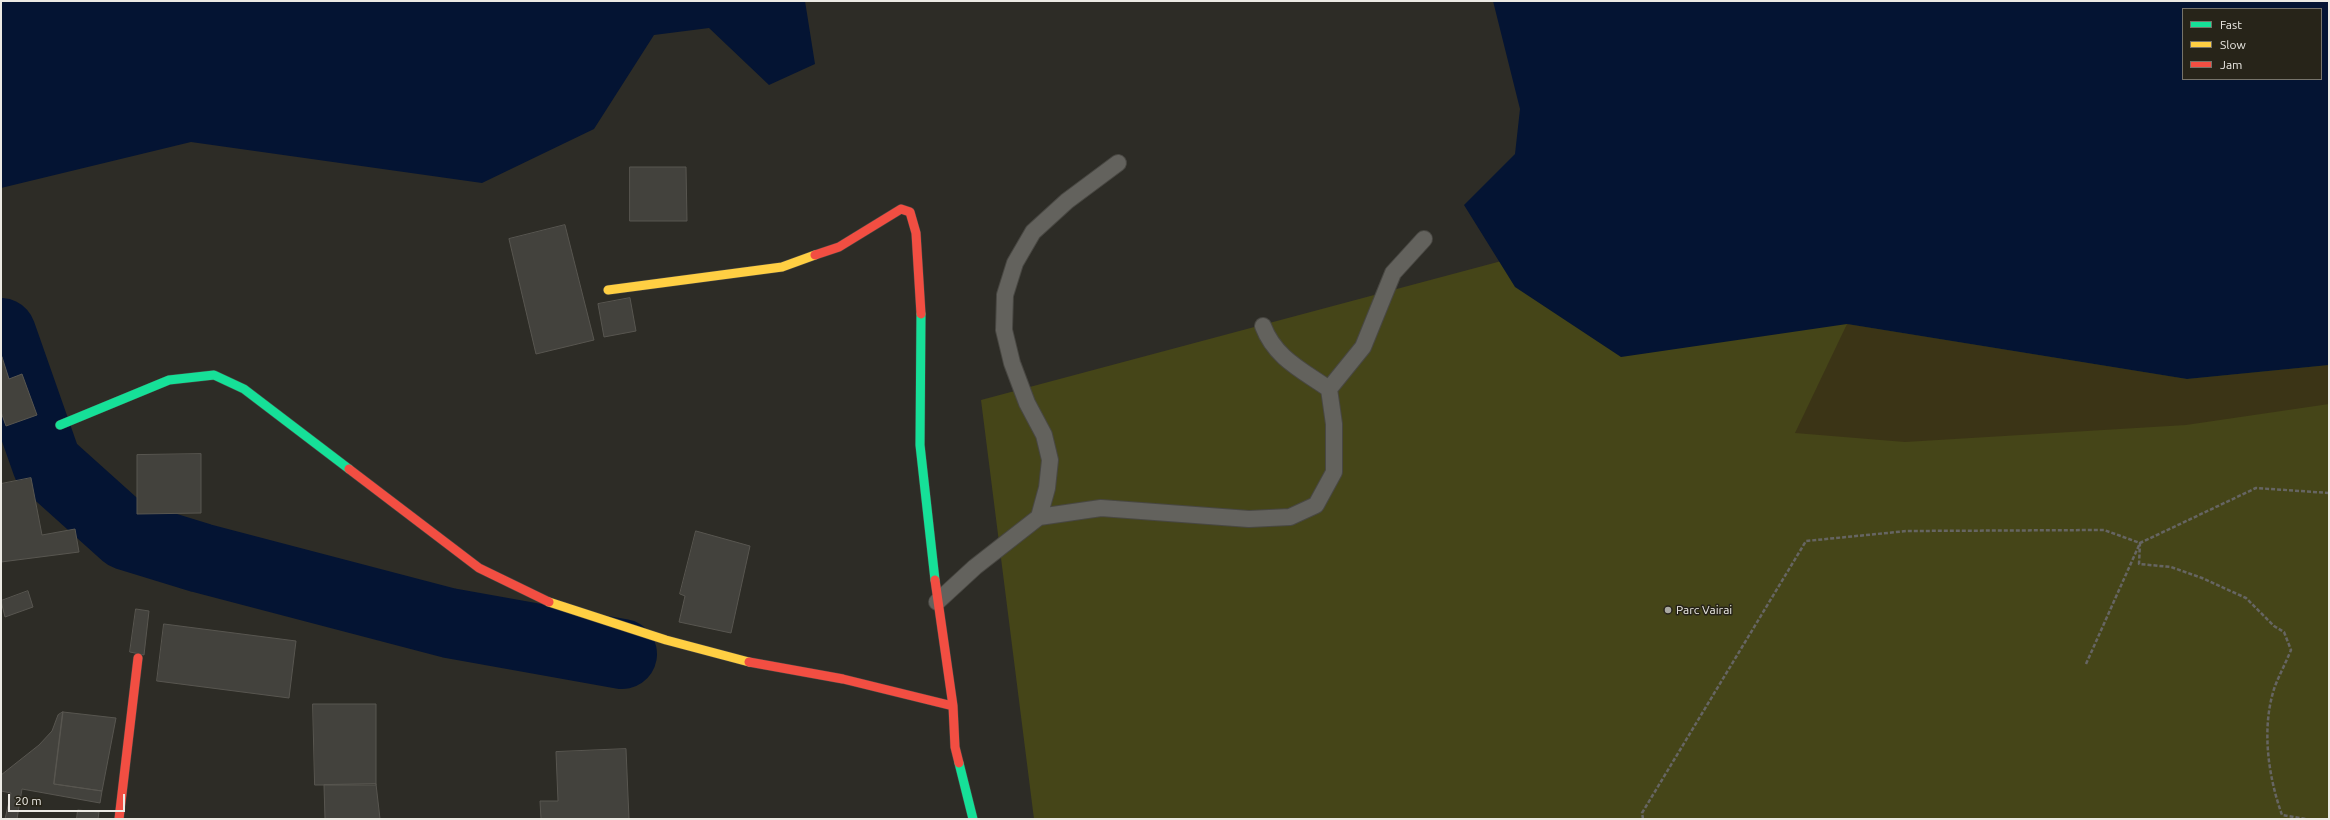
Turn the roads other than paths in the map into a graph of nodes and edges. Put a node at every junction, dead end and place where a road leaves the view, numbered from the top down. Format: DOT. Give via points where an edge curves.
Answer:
graph roads {
  1 [pos="1118,163"];
  2 [pos="1424,239"];
  3 [pos="608,290"];
  4 [pos="1263,326"];
  5 [pos="1329,389"];
  6 [pos="60,425"];
  7 [pos="1039,517"];
  8 [pos="936,602"];
  9 [pos="138,658"];
  10 [pos="953,706"];
  11 [pos="118,819"];
  12 [pos="973,819"];
  1 -- 7 [label="lane" via="1066,201 1033,232 1015,262 1005,295 1004,330 1012,363 1027,403 1044,435 1050,460 1048,488"];
  2 -- 5 [label="lane" via="1393,273 1363,348"];
  3 -- 8 [label="street" via="782,267 839,247 902,209 910,212 916,232 922,325 920,445"];
  4 -- 5 [label="lane" via="1269,341 1283,358"];
  5 -- 7 [label="lane" via="1334,424 1334,472 1316,505 1290,517 1249,519 1101,508"];
  6 -- 10 [label="street" via="169,380 214,375 244,389 479,568 556,605 666,640 756,664 843,679"];
  7 -- 8 [label="lane" via="975,567"];
  8 -- 10 [label="street"];
  9 -- 11 [label="street"];
  10 -- 12 [label="street" via="955,747"];
}
